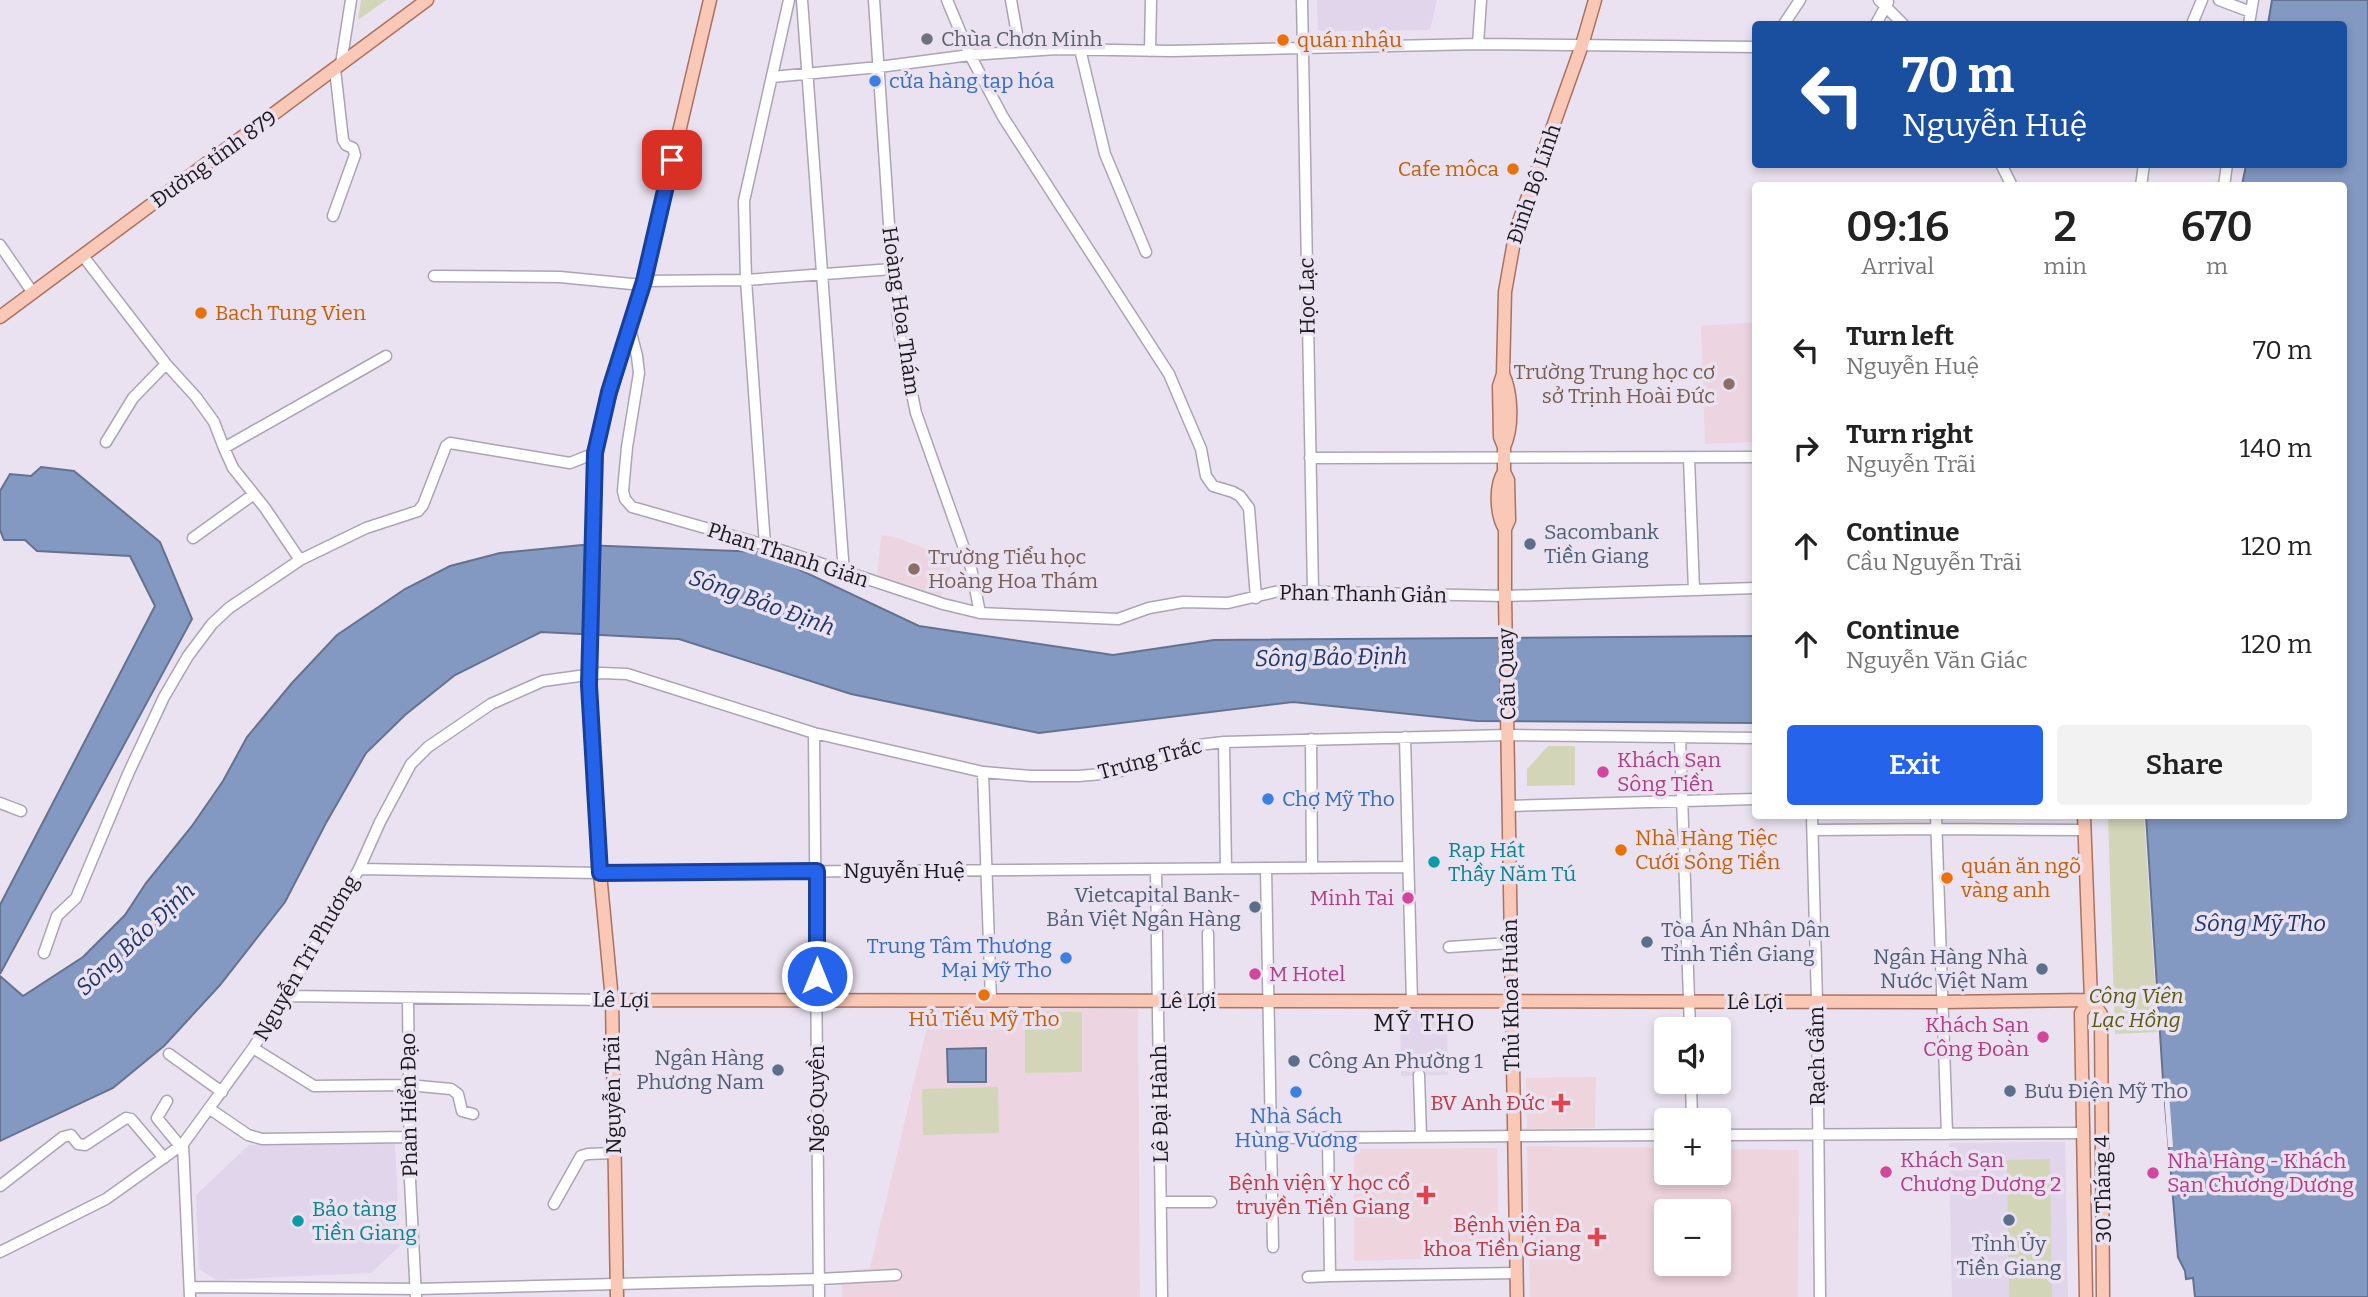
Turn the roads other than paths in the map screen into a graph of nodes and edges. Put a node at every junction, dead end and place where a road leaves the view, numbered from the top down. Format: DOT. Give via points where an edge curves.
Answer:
graph roads {
  1 [pos="351,0"];
  2 [pos="427,0"];
  3 [pos="710,0"];
  4 [pos="789,0"];
  5 [pos="802,0"];
  6 [pos="874,0"];
  7 [pos="947,0"];
  8 [pos="1011,0"];
  9 [pos="1152,0"];
  10 [pos="1302,0"];
  11 [pos="1481,0"];
  12 [pos="1595,0"];
  13 [pos="2202,0"];
  14 [pos="2219,0"];
  15 [pos="1795,2"];
  16 [pos="1885,2"];
  17 [pos="2252,6"];
  18 [pos="1786,21"];
  19 [pos="1878,21"];
  20 [pos="1901,21"];
  21 [pos="2193,21"];
  22 [pos="1478,44"];
  23 [pos="1581,45"];
  24 [pos="1303,47"];
  25 [pos="1752,47"];
  26 [pos="1080,49"];
  27 [pos="1020,51"];
  28 [pos="1150,51"];
  29 [pos="970,55"];
  30 [pos="338,67"];
  31 [pos="878,67"];
  32 [pos="807,74"];
  33 [pos="772,77"];
  34 [pos="333,216"];
  35 [pos="0,246"];
  36 [pos="1146,252"];
  37 [pos="83,256"];
  38 [pos="892,269"];
  39 [pos="821,275"];
  40 [pos="434,276"];
  41 [pos="746,280"];
  42 [pos="643,283"];
  43 [pos="33,293"];
  44 [pos="0,317"];
  45 [pos="629,325"];
  46 [pos="386,356"];
  47 [pos="166,364"];
  48 [pos="106,442"];
  49 [pos="224,448"];
  50 [pos="595,453"];
  51 [pos="1752,457"];
  52 [pos="1310,458"];
  53 [pos="1689,458"];
  54 [pos="1504,459"];
  55 [pos="254,494"];
  56 [pos="193,538"];
  57 [pos="765,545"];
  58 [pos="300,560"];
  59 [pos="844,573"];
  60 [pos="1752,588"];
  61 [pos="1694,590"];
  62 [pos="1313,591"];
  63 [pos="1505,596"];
  64 [pos="1256,598"];
  65 [pos="980,612"];
  66 [pos="1505,613"];
  67 [pos="601,673"];
  68 [pos="1508,731"];
  69 [pos="814,733"];
  70 [pos="1405,737"];
  71 [pos="1681,737"];
  72 [pos="1752,738"];
  73 [pos="1311,739"];
  74 [pos="1224,742"];
  75 [pos="983,772"];
  76 [pos="1752,799"];
  77 [pos="1683,801"];
  78 [pos="0,803"];
  79 [pos="1509,806"];
  80 [pos="21,811"];
  81 [pos="1812,819"];
  82 [pos="1936,819"];
  83 [pos="2084,819"];
  84 [pos="1937,829"];
  85 [pos="1813,830"];
  86 [pos="2084,830"];
  87 [pos="1408,867"];
  88 [pos="1226,868"];
  89 [pos="1266,868"];
  90 [pos="1312,868"];
  91 [pos="359,869"];
  92 [pos="1156,869"];
  93 [pos="985,870"];
  94 [pos="817,871"];
  95 [pos="600,873"];
  96 [pos="1208,933"];
  97 [pos="1510,943"];
  98 [pos="1449,947"];
  99 [pos="44,953"];
  100 [pos="286,996"];
  101 [pos="408,998"];
  102 [pos="612,1000"];
  103 [pos="2091,1000"];
  104 [pos="991,1001"];
  105 [pos="1159,1001"];
  106 [pos="1209,1001"];
  107 [pos="1269,1001"];
  108 [pos="817,1002"];
  109 [pos="1412,1002"];
  110 [pos="1511,1002"];
  111 [pos="1689,1002"];
  112 [pos="1817,1002"];
  113 [pos="1942,1002"];
  114 [pos="1689,1017"];
  115 [pos="253,1048"];
  116 [pos="169,1054"];
  117 [pos="1419,1075"];
  118 [pos="408,1085"];
  119 [pos="222,1092"];
  120 [pos="167,1101"];
  121 [pos="210,1109"];
  122 [pos="473,1114"];
  123 [pos="2102,1132"];
  124 [pos="2084,1133"];
  125 [pos="1947,1134"];
  126 [pos="1731,1135"];
  127 [pos="1818,1135"];
  128 [pos="1422,1136"];
  129 [pos="1514,1136"];
  130 [pos="1654,1136"];
  131 [pos="410,1137"];
  132 [pos="1328,1137"];
  133 [pos="1271,1138"];
  134 [pos="182,1145"];
  135 [pos="614,1153"];
  136 [pos="164,1158"];
  137 [pos="0,1186"];
  138 [pos="1161,1202"];
  139 [pos="1212,1202"];
  140 [pos="554,1204"];
  141 [pos="1273,1247"];
  142 [pos="0,1252"];
  143 [pos="1517,1273"];
  144 [pos="896,1275"];
  145 [pos="1330,1276"];
  146 [pos="1308,1277"];
  147 [pos="819,1279"];
  148 [pos="617,1282"];
  149 [pos="190,1292"];
  150 [pos="416,1293"];
  151 [pos="617,1297"];
  152 [pos="819,1297"];
  153 [pos="1162,1297"];
  154 [pos="1517,1297"];
  155 [pos="1820,1297"];
  156 [pos="2086,1297"];
  157 [pos="2104,1297"];
  1 -- 30 [label="street"];
  2 -- 30 [label="main road, Đường tỉnh 879"];
  3 -- 42 [label="main road, Nguyễn Trãi"];
  4 -- 33 [label="street"];
  5 -- 32 [label="street"];
  6 -- 31 [label="street, Hoàng Hoa Thám"];
  7 -- 29 [label="street"];
  8 -- 27 [label="street"];
  9 -- 28 [label="street"];
  10 -- 24 [label="street, Học Lạc"];
  11 -- 22 [label="street"];
  12 -- 23 [label="main road, Đinh Bộ Lĩnh"];
  13 -- 21 [label="street"];
  14 -- 17 [label="street"];
  15 -- 18 [label="street"];
  16 -- 19 [label="street"];
  16 -- 20 [label="street"];
  22 -- 23 [label="street"];
  22 -- 24 [label="street"];
  23 -- 25 [label="street"];
  23 -- 54 [label="main road, Đinh Bộ Lĩnh" via="1516,230 1505,292 1503,374 1508,386 1509,437"];
  24 -- 28 [label="street"];
  24 -- 52 [label="street, Học Lạc"];
  26 -- 27 [label="street"];
  26 -- 28 [label="street"];
  26 -- 36 [label="street" via="1105,154"];
  27 -- 29 [label="street"];
  29 -- 31 [label="street"];
  29 -- 64 [label="street" via="1016,138 1169,374 1202,449 1206,477 1213,486 1245,501"];
  30 -- 34 [label="street" via="343,140 355,155"];
  30 -- 37 [label="main road, Đường tỉnh 879"];
  31 -- 32 [label="street"];
  31 -- 38 [label="street, Hoàng Hoa Thám"];
  32 -- 33 [label="street"];
  32 -- 39 [label="street"];
  33 -- 41 [label="street" via="744,201"];
  35 -- 43 [label="street"];
  37 -- 43 [label="main road, Đường tỉnh 879"];
  37 -- 47 [label="street"];
  38 -- 39 [label="street"];
  38 -- 65 [label="street, Hoàng Hoa Thám" via="916,413 971,568"];
  39 -- 41 [label="street"];
  39 -- 59 [label="street"];
  40 -- 42 [label="street"];
  41 -- 42 [label="street"];
  41 -- 57 [label="street"];
  42 -- 45 [label="main road, Nguyễn Trãi"];
  43 -- 44 [label="main road, Đường tỉnh 879"];
  45 -- 50 [label="main road, Nguyễn Trãi"];
  45 -- 57 [label="street, Phan Thanh Giản" via="639,373 623,482 625,499 632,507"];
  46 -- 49 [label="street"];
  47 -- 48 [label="street" via="133,398"];
  47 -- 49 [label="street" via="214,422"];
  49 -- 55 [label="street"];
  50 -- 58 [label="street" via="570,463 450,443 418,512 366,528"];
  50 -- 95 [label="main road, Nguyễn Trãi, bridge" via="589,685"];
  51 -- 53 [label="street"];
  52 -- 54 [label="street"];
  52 -- 62 [label="street, Học Lạc"];
  53 -- 54 [label="street"];
  53 -- 61 [label="street"];
  54 -- 63 [label="main road, Đinh Bộ Lĩnh" via="1509,520 1505,529"];
  55 -- 56 [label="street"];
  55 -- 58 [label="street"];
  57 -- 59 [label="street, Phan Thanh Giản"];
  58 -- 99 [label="street" via="229,608 188,656 128,774 76,898 57,916"];
  59 -- 65 [label="street, Phan Thanh Giản"];
  60 -- 61 [label="street, Phan Thanh Giản"];
  61 -- 63 [label="street, Phan Thanh Giản"];
  62 -- 63 [label="street, Phan Thanh Giản"];
  62 -- 64 [label="street, Phan Thanh Giản" via="1279,591"];
  63 -- 66 [label="main road, Đinh Bộ Lĩnh"];
  64 -- 65 [label="street, Phan Thanh Giản" via="1183,602 1118,619"];
  66 -- 68 [label="main road, Cầu Quay"];
  67 -- 69 [label="street, Trưng Trắc" via="627,674"];
  67 -- 91 [label="street, Nguyễn Tri Phương" via="543,681 491,704 428,747 411,764"];
  68 -- 70 [label="street, Trưng Trắc"];
  68 -- 71 [label="street, Trưng Trắc"];
  68 -- 79 [label="main road, Thủ Khoa Huân"];
  69 -- 75 [label="street, Trưng Trắc"];
  69 -- 94 [label="street, Ngô Quyền"];
  70 -- 73 [label="street, Trưng Trắc"];
  70 -- 87 [label="street"];
  71 -- 72 [label="street, Trưng Trắc"];
  71 -- 77 [label="street"];
  73 -- 74 [label="street, Trưng Trắc"];
  73 -- 90 [label="street"];
  74 -- 75 [label="street, Trưng Trắc" via="1114,773"];
  74 -- 88 [label="street"];
  75 -- 93 [label="street"];
  76 -- 77 [label="street"];
  77 -- 79 [label="street"];
  77 -- 111 [label="street"];
  78 -- 80 [label="street"];
  79 -- 97 [label="main road, Thủ Khoa Huân"];
  81 -- 85 [label="street, Rạch Gầm"];
  82 -- 84 [label="street"];
  83 -- 86 [label="main road, 30 Tháng 4"];
  84 -- 85 [label="street"];
  84 -- 86 [label="street"];
  84 -- 113 [label="street"];
  85 -- 112 [label="street, Rạch Gầm"];
  86 -- 103 [label="main road, 30 Tháng 4"];
  87 -- 90 [label="street, Nguyễn Huệ"];
  87 -- 109 [label="street"];
  88 -- 89 [label="street, Nguyễn Huệ"];
  88 -- 92 [label="street, Nguyễn Huệ"];
  89 -- 90 [label="street, Nguyễn Huệ"];
  89 -- 107 [label="street"];
  91 -- 95 [label="street, Nguyễn Huệ"];
  91 -- 100 [label="street, Nguyễn Tri Phương"];
  92 -- 93 [label="street, Nguyễn Huệ"];
  92 -- 105 [label="street, Lê Đại Hành"];
  93 -- 94 [label="street, Nguyễn Huệ"];
  93 -- 104 [label="street"];
  94 -- 95 [label="street, Nguyễn Huệ"];
  94 -- 108 [label="street, Ngô Quyền"];
  95 -- 102 [label="main road, Nguyễn Trãi"];
  96 -- 106 [label="street"];
  97 -- 98 [label="street"];
  97 -- 110 [label="main road, Thủ Khoa Huân"];
  100 -- 101 [label="street, Lê Lợi"];
  100 -- 115 [label="street, Nguyễn Tri Phương"];
  101 -- 102 [label="street, Lê Lợi"];
  101 -- 118 [label="street, Phan Hiển Đạo"];
  102 -- 108 [label="main road, Lê Lợi"];
  102 -- 135 [label="main road, Nguyễn Trãi"];
  103 -- 113 [label="main road, Lê Lợi"];
  103 -- 123 [label="main road, 30 Tháng 4" via="2101,1014"];
  103 -- 124 [label="main road, 30 Tháng 4" via="2081,1013"];
  104 -- 105 [label="main road, Lê Lợi"];
  104 -- 108 [label="main road, Lê Lợi"];
  105 -- 106 [label="main road, Lê Lợi"];
  105 -- 138 [label="street, Lê Đại Hành"];
  106 -- 107 [label="main road, Lê Lợi"];
  107 -- 109 [label="main road, Lê Lợi"];
  107 -- 133 [label="street"];
  108 -- 147 [label="street, Ngô Quyền"];
  109 -- 110 [label="main road, Lê Lợi"];
  110 -- 111 [label="main road, Lê Lợi"];
  110 -- 129 [label="main road, Thủ Khoa Huân"];
  111 -- 112 [label="main road, Lê Lợi"];
  111 -- 114 [label="street"];
  112 -- 113 [label="main road, Lê Lợi"];
  112 -- 127 [label="street, Rạch Gầm"];
  113 -- 125 [label="street"];
  115 -- 118 [label="street" via="314,1086"];
  115 -- 119 [label="street, Nguyễn Tri Phương"];
  116 -- 119 [label="street"];
  117 -- 128 [label="street"];
  118 -- 122 [label="street" via="456,1090 462,1111"];
  118 -- 131 [label="street, Phan Hiển Đạo"];
  119 -- 121 [label="street, Nguyễn Tri Phương"];
  120 -- 134 [label="street" via="157,1118"];
  121 -- 131 [label="street" via="248,1135 262,1139"];
  121 -- 134 [label="street, Nguyễn Tri Phương"];
  123 -- 124 [label="main road"];
  123 -- 157 [label="main road, 30 Tháng 4"];
  124 -- 125 [label="street"];
  124 -- 156 [label="main road, 30 Tháng 4"];
  125 -- 127 [label="street"];
  126 -- 127 [label="street"];
  127 -- 155 [label="street, Rạch Gầm"];
  128 -- 129 [label="street"];
  128 -- 132 [label="street"];
  129 -- 130 [label="street"];
  129 -- 143 [label="main road, Thủ Khoa Huân"];
  131 -- 150 [label="street, Phan Hiển Đạo"];
  132 -- 133 [label="street"];
  132 -- 145 [label="street"];
  133 -- 141 [label="street"];
  134 -- 136 [label="street, Nguyễn Tri Phương"];
  134 -- 149 [label="street"];
  135 -- 140 [label="street" via="581,1156"];
  135 -- 148 [label="main road, Nguyễn Trãi"];
  136 -- 137 [label="street" via="126,1118 85,1145 71,1135 63,1137"];
  136 -- 142 [label="street, Nguyễn Tri Phương" via="106,1199"];
  138 -- 139 [label="street"];
  138 -- 153 [label="street, Lê Đại Hành"];
  143 -- 145 [label="street"];
  143 -- 154 [label="main road, Thủ Khoa Huân"];
  144 -- 147 [label="street"];
  145 -- 146 [label="street"];
  147 -- 148 [label="street"];
  147 -- 152 [label="street, Ngô Quyền"];
  148 -- 150 [label="street"];
  148 -- 151 [label="main road, Nguyễn Trãi"];
  149 -- 150 [label="street"];
}
